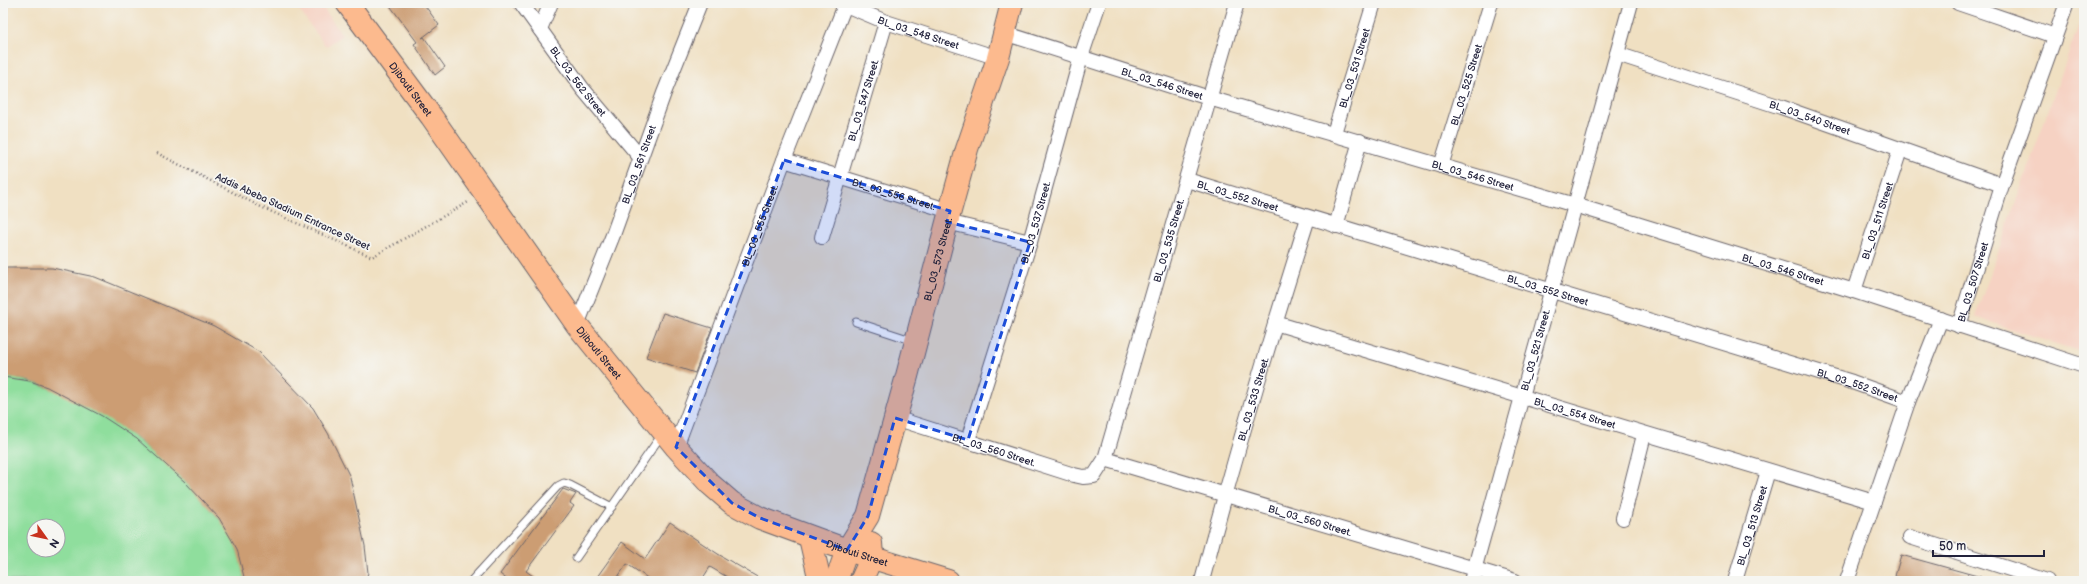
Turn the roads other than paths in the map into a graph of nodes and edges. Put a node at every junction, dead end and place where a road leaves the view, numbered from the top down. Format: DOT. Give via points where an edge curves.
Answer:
graph roads {
  1 [pos="341,3"];
  2 [pos="347,3"];
  3 [pos="521,3"];
  4 [pos="551,3"];
  5 [pos="700,3"];
  6 [pos="1012,3"];
  7 [pos="1099,3"];
  8 [pos="1237,3"];
  9 [pos="1374,3"];
  10 [pos="1492,3"];
  11 [pos="1631,3"];
  12 [pos="1958,3"];
  13 [pos="2067,3"];
  14 [pos="843,4"];
  15 [pos="886,22"];
  16 [pos="540,29"];
  17 [pos="1004,33"];
  18 [pos="2055,36"];
  19 [pos="1616,54"];
  20 [pos="1081,57"];
  21 [pos="998,58"];
  22 [pos="1210,98"];
  23 [pos="1334,133"];
  24 [pos="1360,141"];
  25 [pos="1900,150"];
  26 [pos="640,157"];
  27 [pos="784,160"];
  28 [pos="1441,166"];
  29 [pos="839,178"];
  30 [pos="1187,180"];
  31 [pos="2002,185"];
  32 [pos="1575,205"];
  33 [pos="948,216"];
  34 [pos="1308,218"];
  35 [pos="1336,226"];
  36 [pos="822,237"];
  37 [pos="1030,242"];
  38 [pos="1854,291"];
  39 [pos="1550,292"];
  40 [pos="1941,319"];
  41 [pos="856,322"];
  42 [pos="1275,323"];
  43 [pos="577,325"];
  44 [pos="1959,326"];
  45 [pos="916,342"];
  46 [pos="2084,366"];
  47 [pos="1522,398"];
  48 [pos="1908,402"];
  49 [pos="895,418"];
  50 [pos="1644,434"];
  51 [pos="968,440"];
  52 [pos="667,443"];
  53 [pos="1105,459"];
  54 [pos="1768,471"];
  55 [pos="1094,476"];
  56 [pos="1225,495"];
  57 [pos="1874,502"];
  58 [pos="612,508"];
  59 [pos="868,516"];
  60 [pos="1623,518"];
  61 [pos="1910,538"];
  62 [pos="812,544"];
  63 [pos="846,555"];
  64 [pos="576,558"];
  65 [pos="884,572"];
  66 [pos="1473,575"];
  67 [pos="471,581"];
  68 [pos="820,581"];
  69 [pos="836,581"];
  70 [pos="948,581"];
  71 [pos="1202,581"];
  72 [pos="1515,581"];
  73 [pos="1735,581"];
  74 [pos="1847,581"];
  75 [pos="2047,581"];
  1 -- 52 [label="main road, Djibouti Street" via="577,338"];
  2 -- 43 [label="main road, Djibouti Street"];
  3 -- 16 [label="street, BL_03_562 Street"];
  4 -- 16 [label="street"];
  5 -- 26 [label="street, BL_03_561 Street"];
  6 -- 17 [label="main road, BL_03_573 Street."];
  7 -- 20 [label="street, BL_03_537 Street."];
  8 -- 22 [label="street, BL_03_535 Street."];
  9 -- 23 [label="street, BL_03_531 Street"];
  10 -- 28 [label="street, BL_03_525 Street"];
  11 -- 19 [label="street, BL_03_521 Street."];
  12 -- 18 [label="street"];
  13 -- 18 [label="street, BL_03_507 Street"];
  14 -- 15 [label="street, BL_03_548 Street"];
  14 -- 27 [label="street, BL_03_555 Street."];
  15 -- 21 [label="street, BL_03_548 Street"];
  15 -- 29 [label="street, BL_03_547 Street."];
  16 -- 26 [label="street, BL_03_562 Street" via="582,88"];
  17 -- 20 [label="street, BL_03_546 Street"];
  17 -- 21 [label="main road, BL_03_573 Street."];
  18 -- 31 [label="street, BL_03_507 Street"];
  19 -- 25 [label="street, BL_03_540 Street" via="1781,107"];
  19 -- 32 [label="street, BL_03_521 Street."];
  20 -- 22 [label="street, BL_03_546 Street"];
  20 -- 37 [label="street, BL_03_537 Street."];
  21 -- 33 [label="main road, BL_03_573 Street." via="967,149"];
  22 -- 23 [label="street, BL_03_546 Street"];
  22 -- 30 [label="street, BL_03_535 Street."];
  23 -- 24 [label="street, BL_03_546 Street"];
  24 -- 28 [label="street, BL_03_546 Street"];
  24 -- 35 [label="street"];
  25 -- 31 [label="street, BL_03_540 Street"];
  25 -- 38 [label="street, BL_03_511 Street"];
  26 -- 43 [label="street, BL_03_561 Street" via="613,235"];
  27 -- 29 [label="street, BL_03_556 Street."];
  27 -- 52 [label="street, BL_03_555 Street."];
  28 -- 32 [label="street, BL_03_546 Street"];
  29 -- 33 [label="street, BL_03_556 Street."];
  29 -- 36 [label="street, BL_03_556 Street."];
  30 -- 34 [label="street, BL_03_552 Street"];
  30 -- 53 [label="street, BL_03_535 Street."];
  31 -- 44 [label="street, BL_03_507 Street"];
  32 -- 38 [label="street, BL_03_546 Street"];
  32 -- 39 [label="street, BL_03_521 Street."];
  33 -- 37 [label="street, BL_03_556 Street."];
  33 -- 45 [label="main road, BL_03_573 Street."];
  34 -- 35 [label="street, BL_03_552 Street"];
  34 -- 42 [label="street, BL_03_533 Street."];
  35 -- 39 [label="street, BL_03_552 Street"];
  37 -- 51 [label="street, BL_03_537 Street."];
  38 -- 40 [label="street, BL_03_546 Street"];
  39 -- 47 [label="street, BL_03_521 Street."];
  39 -- 48 [label="street, BL_03_552 Street" via="1852,382"];
  40 -- 44 [label="street, BL_03_507 Street"];
  40 -- 48 [label="street, BL_03_507 Street"];
  41 -- 45 [label="lane"];
  42 -- 47 [label="street, BL_03_554 Street"];
  42 -- 56 [label="street, BL_03_533 Street."];
  43 -- 52 [label="main road, Djibouti Street"];
  44 -- 46 [label="street"];
  45 -- 49 [label="main road, BL_03_573 Street."];
  47 -- 50 [label="street, BL_03_554 Street"];
  47 -- 66 [label="street, BL_03_521 Street."];
  48 -- 57 [label="street, BL_03_507 Street"];
  49 -- 51 [label="street, BL_03_560 Street."];
  49 -- 59 [label="main road, BL_03_573 Street."];
  50 -- 54 [label="street, BL_03_554 Street"];
  50 -- 60 [label="street"];
  51 -- 55 [label="street, BL_03_560 Street." via="1074,475"];
  52 -- 58 [label="lane"];
  52 -- 62 [label="main road, Djibouti Street" via="732,503"];
  53 -- 55 [label="street, BL_03_535 Street."];
  53 -- 56 [label="street, BL_03_560 Street."];
  54 -- 57 [label="street, BL_03_554 Street"];
  54 -- 73 [label="street, BL_03_513 Street"];
  56 -- 66 [label="street, BL_03_560 Street."];
  56 -- 71 [label="street, BL_03_533 Street."];
  57 -- 74 [label="street, BL_03_507 Street"];
  58 -- 64 [label="lane"];
  58 -- 67 [label="lane" via="564,482"];
  59 -- 63 [label="main road"];
  59 -- 65 [label="main road"];
  61 -- 75 [label="street"];
  62 -- 63 [label="main road, Djibouti Street"];
  62 -- 68 [label="main road"];
  63 -- 65 [label="main road, Djibouti Street"];
  63 -- 69 [label="main road"];
  65 -- 70 [label="main road, Djibouti Street"];
  66 -- 72 [label="street, BL_03_560 Street."];
}
